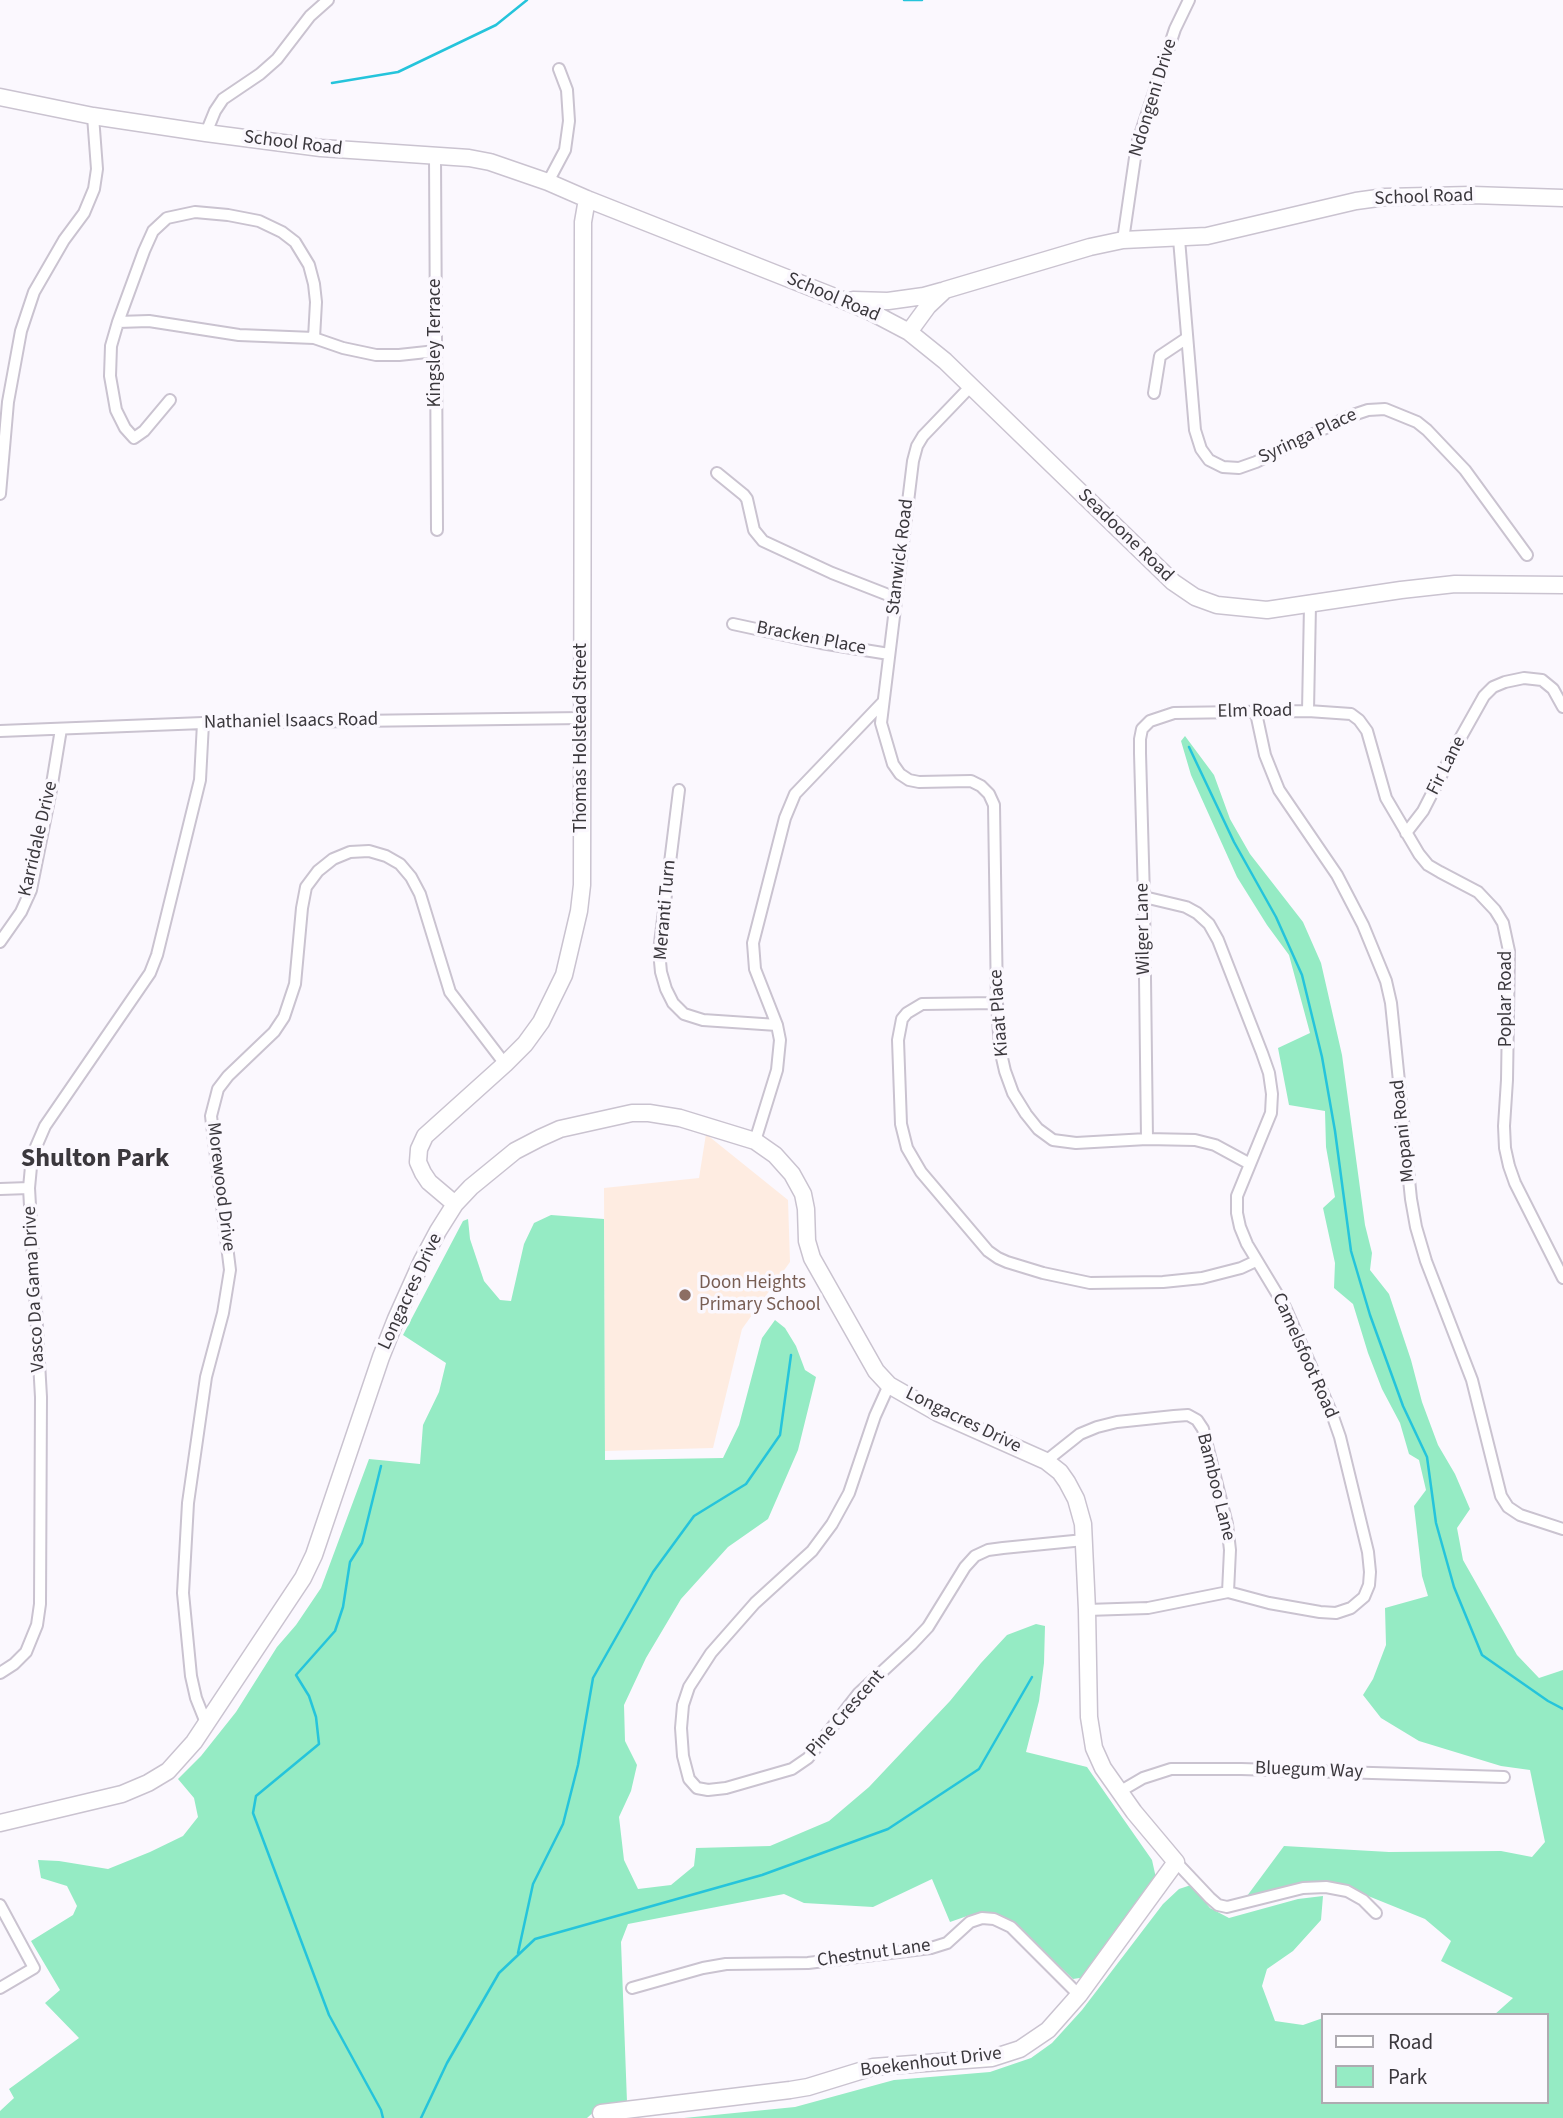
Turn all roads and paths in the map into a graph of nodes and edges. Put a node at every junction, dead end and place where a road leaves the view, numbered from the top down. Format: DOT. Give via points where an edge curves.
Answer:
graph roads {
  1 [pos="328,0"];
  2 [pos="1189,0"];
  3 [pos="559,69"];
  4 [pos="0,97"];
  5 [pos="93,116"];
  6 [pos="206,133"];
  7 [pos="435,156"];
  8 [pos="548,182"];
  9 [pos="1563,198"];
  10 [pos="587,200"];
  11 [pos="1179,239"];
  12 [pos="1123,240"];
  13 [pos="945,290"];
  14 [pos="840,299"];
  15 [pos="118,322"];
  16 [pos="909,332"];
  17 [pos="314,338"];
  18 [pos="1187,338"];
  19 [pos="436,351"];
  20 [pos="971,386"];
  21 [pos="1154,393"];
  22 [pos="170,400"];
  23 [pos="717,473"];
  24 [pos="0,494"];
  25 [pos="437,530"];
  26 [pos="1527,555"];
  27 [pos="1563,585"];
  28 [pos="896,598"];
  29 [pos="1310,605"];
  30 [pos="733,624"];
  31 [pos="889,654"];
  32 [pos="883,702"];
  33 [pos="1563,707"];
  34 [pos="1308,711"];
  35 [pos="1255,713"];
  36 [pos="582,718"];
  37 [pos="1359,720"];
  38 [pos="1150,721"];
  39 [pos="203,723"];
  40 [pos="61,729"];
  41 [pos="0,731"];
  42 [pos="887,748"];
  43 [pos="679,790"];
  44 [pos="1406,833"];
  45 [pos="1144,897"];
  46 [pos="0,942"];
  47 [pos="997,1003"];
  48 [pos="777,1025"];
  49 [pos="505,1064"];
  50 [pos="1147,1139"];
  51 [pos="755,1141"];
  52 [pos="1250,1164"];
  53 [pos="29,1188"];
  54 [pos="0,1189"];
  55 [pos="455,1205"];
  56 [pos="1256,1261"];
  57 [pos="1563,1278"];
  58 [pos="889,1385"];
  59 [pos="1046,1461"];
  60 [pos="1563,1529"];
  61 [pos="1084,1540"];
  62 [pos="1228,1592"];
  63 [pos="1087,1610"];
  64 [pos="0,1673"];
  65 [pos="206,1723"];
  66 [pos="1504,1777"];
  67 [pos="1119,1792"];
  68 [pos="0,1823"];
  69 [pos="1176,1862"];
  70 [pos="0,1905"];
  71 [pos="1376,1913"];
  72 [pos="0,1988"];
  73 [pos="632,1988"];
  74 [pos="1079,1994"];
  75 [pos="601,2113"];
  1 -- 6 [label="street" via="277,59 223,99"];
  2 -- 12 [label="street, Ndongeni Drive" via="1137,144"];
  3 -- 8 [label="street" via="567,90 569,121 565,150"];
  4 -- 5 [label="street, School Road"];
  5 -- 6 [label="street, School Road"];
  5 -- 24 [label="street" via="94,189 34,292 21,331 8,402"];
  6 -- 7 [label="street, School Road"];
  7 -- 8 [label="street, School Road" via="491,162"];
  7 -- 19 [label="street, Kingsley Terrace"];
  8 -- 10 [label="street, School Road"];
  9 -- 11 [label="street, School Road" via="1385,197"];
  10 -- 14 [label="street, School Road"];
  10 -- 36 [label="street, Thomas Holstead Street" via="583,222"];
  11 -- 12 [label="street, School Road"];
  11 -- 18 [label="street, Syringa Place"];
  12 -- 13 [label="street, School Road"];
  13 -- 14 [label="street, School Road" via="888,301"];
  13 -- 16 [label="street"];
  14 -- 16 [label="street, School Road"];
  15 -- 17 [label="street" via="149,321 239,335"];
  15 -- 17 [label="street" via="153,231 167,218 195,212 259,221 295,242 314,284"];
  15 -- 22 [label="street" via="110,376 116,410 129,435 139,436"];
  16 -- 20 [label="street, Seadoone Road"];
  17 -- 19 [label="street" via="376,355"];
  18 -- 21 [label="street" via="1160,356"];
  18 -- 26 [label="street, Syringa Place" via="1195,430 1209,460 1239,468 1350,416 1385,409 1427,430 1465,470"];
  19 -- 25 [label="street, Kingsley Terrace"];
  20 -- 28 [label="street, Stanwick Road" via="917,446"];
  20 -- 29 [label="street, Seadoone Road" via="1172,582 1195,597 1217,605 1267,610"];
  23 -- 28 [label="street" via="747,499 754,530 763,541"];
  27 -- 29 [label="street, Seadoone Road" via="1455,584"];
  28 -- 31 [label="street, Stanwick Road"];
  29 -- 34 [label="street"];
  30 -- 31 [label="street, Bracken Place"];
  31 -- 32 [label="street, Stanwick Road"];
  32 -- 42 [label="street, Stanwick Road" via="881,723"];
  32 -- 48 [label="street" via="789,804 754,943 755,969"];
  33 -- 44 [label="street, Fir Lane" via="1553,688 1542,680 1524,678 1493,687"];
  34 -- 35 [label="street, Elm Road"];
  34 -- 37 [label="street, Elm Road" via="1351,714"];
  35 -- 38 [label="street, Elm Road" via="1174,713"];
  35 -- 60 [label="street, Mopani Road" via="1279,790 1337,875 1386,981 1416,1227 1472,1380 1501,1496 1520,1515"];
  36 -- 39 [label="street, Nathaniel Isaacs Road"];
  36 -- 49 [label="street, Thomas Holstead Street" via="582,885 572,946 565,975 541,1022"];
  37 -- 44 [label="street, Poplar Road" via="1367,732 1386,798"];
  38 -- 45 [label="street, Wilger Lane" via="1140,739"];
  39 -- 40 [label="street, Nathaniel Isaacs Road"];
  39 -- 53 [label="street, Vasco Da Gama Drive" via="200,780 157,955 150,973 45,1126 32,1156"];
  40 -- 41 [label="street, Nathaniel Isaacs Road"];
  40 -- 46 [label="street, Karridale Drive" via="31,890"];
  42 -- 47 [label="street, Kiaat Place" via="892,764 909,780 971,781 989,794 994,805"];
  43 -- 48 [label="street, Meranti Turn" via="659,951 666,989 684,1014 703,1020"];
  44 -- 57 [label="street, Poplar Road" via="1428,864 1478,892 1503,923 1509,951 1504,1126 1508,1166"];
  45 -- 50 [label="street, Wilger Lane"];
  45 -- 52 [label="street, Camelsfoot Road" via="1197,913 1218,940 1262,1053 1272,1094 1271,1113"];
  47 -- 50 [label="street, Kiaat Place" via="1005,1071 1013,1093 1038,1129 1053,1140 1076,1143"];
  47 -- 56 [label="street" via="922,1004 902,1019 898,1040 901,1124 907,1148 988,1251 1007,1262 1090,1283 1202,1278"];
  48 -- 51 [label="street" via="777,1070"];
  49 -- 55 [label="street, Thomas Holstead Street" via="425,1136 419,1149 423,1173"];
  49 -- 65 [label="street, Morewood Drive" via="450,992 420,894 400,864 369,850 350,852 318,871 306,887 295,984 284,1017 228,1076 218,1090 211,1116 230,1270 206,1377 187,1503 183,1593 191,1675"];
  50 -- 52 [label="street, Kiaat Place" via="1195,1140"];
  51 -- 55 [label="street, Longacres Drive" via="649,1113 596,1120 560,1129 515,1151"];
  51 -- 58 [label="street, Longacres Drive" via="792,1174 803,1194 812,1258 867,1356"];
  52 -- 56 [label="street, Camelsfoot Road" via="1237,1196 1237,1213"];
  53 -- 54 [label="street"];
  53 -- 64 [label="street, Vasco Da Gama Drive" via="41,1397 40,1604 26,1652"];
  55 -- 65 [label="street, Longacres Drive" via="422,1261 396,1319 309,1567"];
  56 -- 62 [label="street, Camelsfoot Road" via="1285,1307 1332,1414 1368,1552 1369,1585 1357,1603 1336,1613"];
  58 -- 59 [label="street, Longacres Drive" via="938,1413"];
  58 -- 61 [label="street, Pine Crescent" via="849,1493 832,1524 711,1653 689,1687 683,1705 683,1756 689,1779 697,1788 726,1788 799,1766 858,1695 928,1627 975,1556 988,1550"];
  59 -- 61 [label="street, Longacres Drive" via="1068,1482"];
  59 -- 62 [label="street, Bamboo Lane" via="1080,1434 1097,1427 1188,1415 1197,1420 1227,1524"];
  61 -- 63 [label="street, Longacres Drive"];
  62 -- 63 [label="street, Camelsfoot Road" via="1148,1608"];
  63 -- 67 [label="street, Longacres Drive" via="1094,1748"];
  65 -- 68 [label="street, Longacres Drive" via="184,1755 148,1783 122,1794"];
  66 -- 67 [label="street, Bluegum Way" via="1171,1769"];
  67 -- 69 [label="street, Longacres Drive"];
  69 -- 71 [label="street, Longacres Drive" via="1210,1898 1227,1908 1303,1888 1326,1887 1347,1891"];
  69 -- 74 [label="street, Boekenhout Drive"];
  70 -- 72 [label="street" via="34,1968"];
  73 -- 74 [label="street, Chestnut Lane" via="726,1964 808,1963 931,1948 947,1943 970,1922 982,1918 1011,1927"];
  74 -- 75 [label="street, Boekenhout Drive" via="1048,2030 1020,2049 992,2058 873,2067 808,2087"];
}
